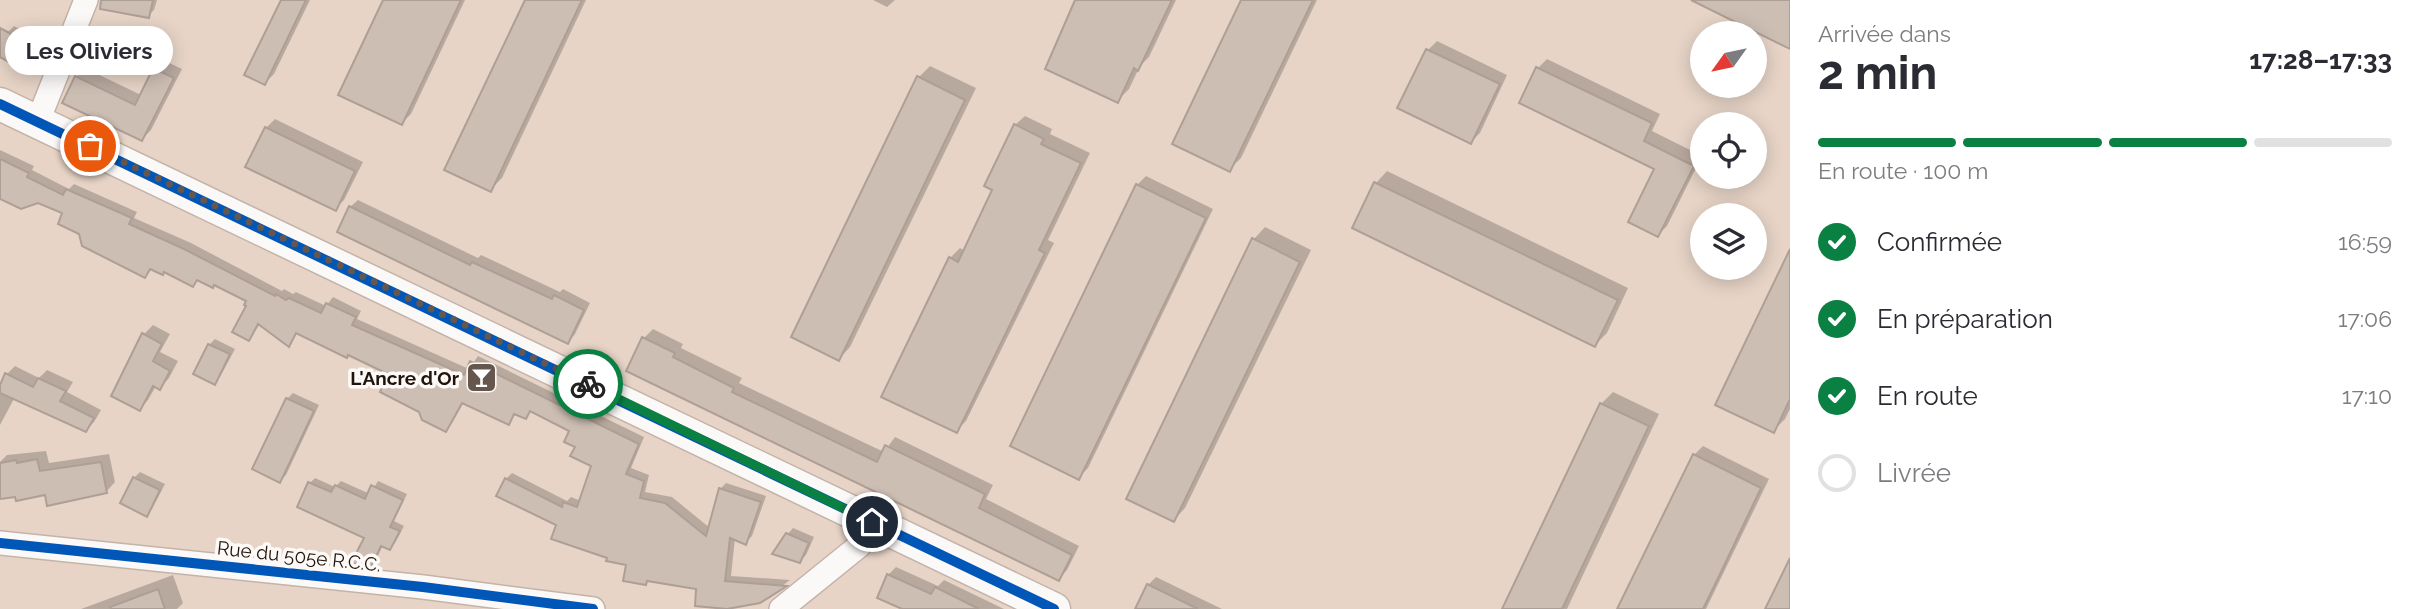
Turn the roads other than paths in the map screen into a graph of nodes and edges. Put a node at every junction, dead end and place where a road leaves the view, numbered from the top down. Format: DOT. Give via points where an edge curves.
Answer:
graph roads {
  1 [pos="86,0"];
  2 [pos="0,104"];
  3 [pos="38,121"];
  4 [pos="872,522"];
  5 [pos="0,543"];
  6 [pos="593,609"];
  7 [pos="781,609"];
  8 [pos="1054,609"];
  1 -- 3 [label="street"];
  2 -- 3 [label="main road"];
  3 -- 4 [label="main road"];
  4 -- 7 [label="street" via="859,546"];
  4 -- 8 [label="main road"];
  5 -- 6 [label="street, Rue du 505e R.C.C."];
}
